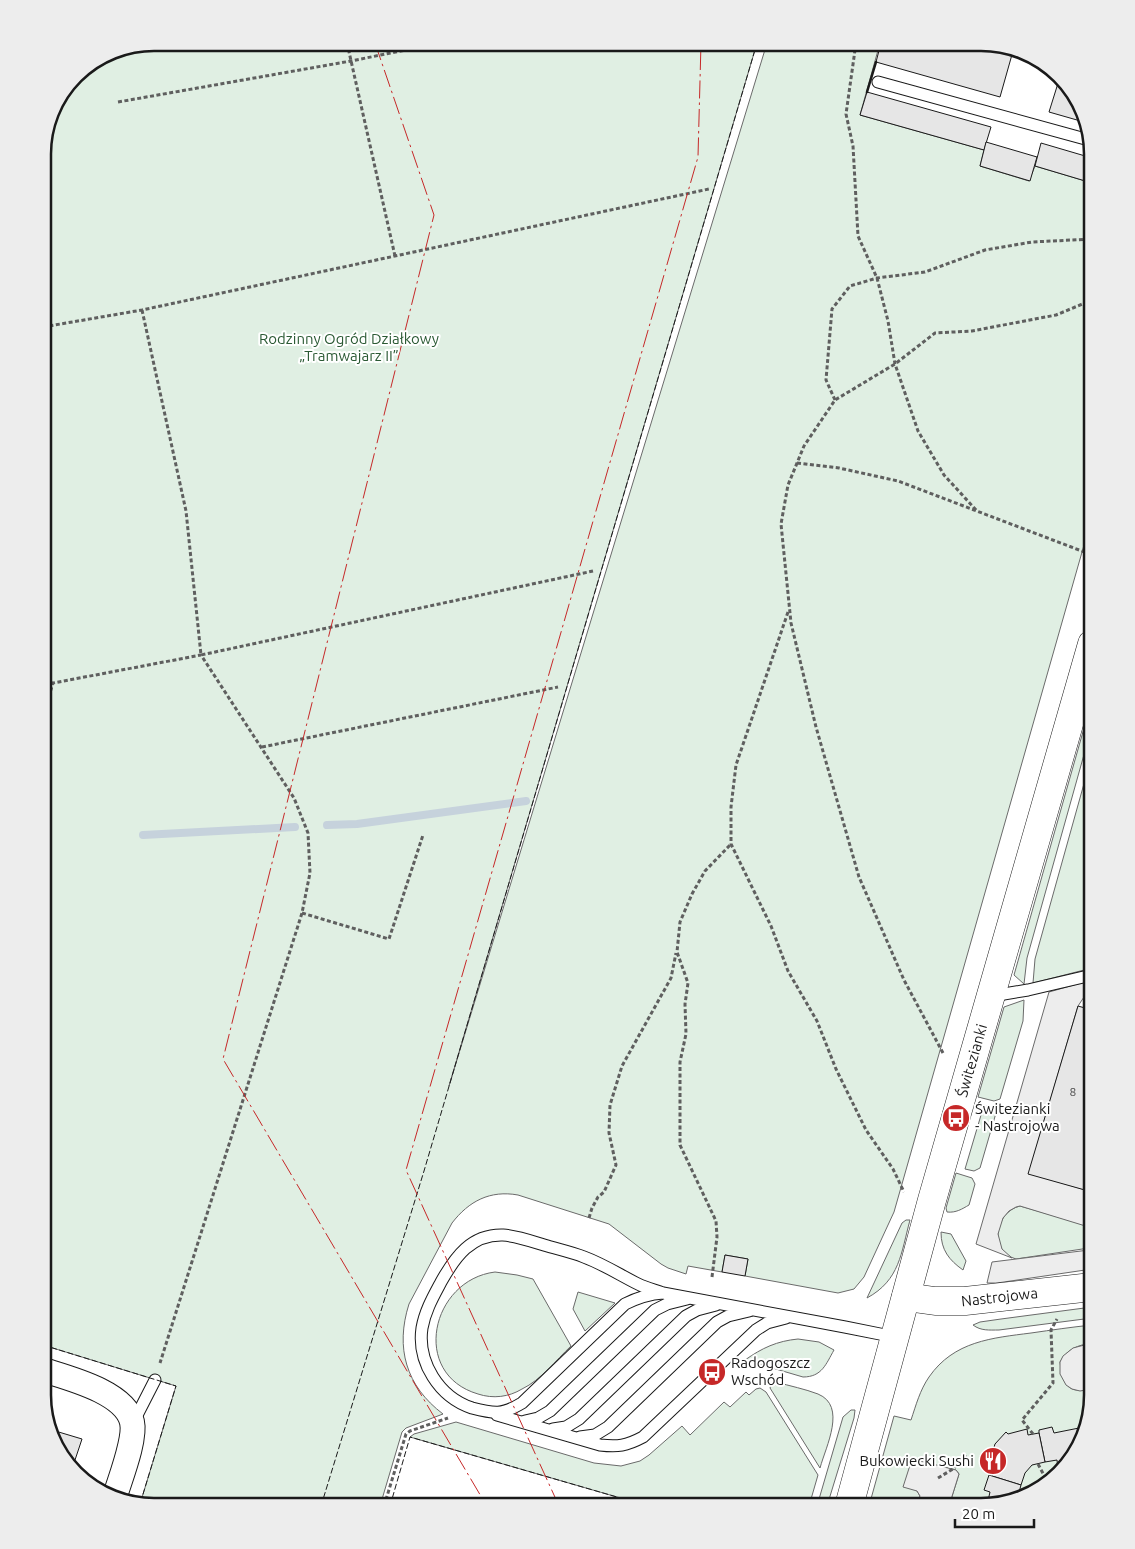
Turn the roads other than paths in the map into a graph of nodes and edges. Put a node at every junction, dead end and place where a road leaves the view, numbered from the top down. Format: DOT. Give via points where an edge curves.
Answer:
graph roads {
  1 [pos="878,82"];
  2 [pos="1082,138"];
  3 [pos="1084,672"];
  4 [pos="1084,977"];
  5 [pos="991,996"];
  6 [pos="1084,1288"];
  7 [pos="663,1293"];
  8 [pos="906,1297"];
  9 [pos="693,1298"];
  10 [pos="725,1305"];
  11 [pos="756,1310"];
  12 [pos="796,1318"];
  13 [pos="896,1338"];
  14 [pos="51,1373"];
  15 [pos="155,1380"];
  16 [pos="486,1412"];
  17 [pos="514,1420"];
  18 [pos="133,1423"];
  19 [pos="542,1428"];
  20 [pos="571,1436"];
  21 [pos="116,1490"];
  22 [pos="851,1498"];
  1 -- 2 [label="lane"];
  3 -- 5 [label="street, Świtezianki"];
  4 -- 5 [label="lane"];
  5 -- 8 [label="street, Świtezianki"];
  6 -- 8 [label="street, Nastrojowa" via="965,1302"];
  7 -- 9 [label="lane"];
  7 -- 16 [label="lane" via="624,1304 522,1402 509,1411"];
  7 -- 16 [label="lane" via="583,1256 525,1239 502,1235 472,1243 452,1262 431,1301 421,1340 428,1368 440,1388 460,1402"];
  8 -- 13 [label="street, Świtezianki"];
  9 -- 10 [label="lane"];
  9 -- 17 [label="lane" via="655,1310 550,1410 533,1420"];
  10 -- 11 [label="lane"];
  10 -- 19 [label="lane" via="710,1306 686,1316 578,1419 566,1427"];
  11 -- 12 [label="lane"];
  11 -- 20 [label="lane" via="717,1322 608,1427 595,1435"];
  12 -- 13 [label="lane"];
  12 -- 20 [label="lane" via="782,1318 756,1330 643,1437 616,1446"];
  13 -- 22 [label="street, Świtezianki"];
  14 -- 18 [label="street" via="105,1393 125,1410"];
  15 -- 18 [label="lane"];
  16 -- 17 [label="lane"];
  17 -- 19 [label="lane"];
  18 -- 21 [label="street" via="130,1446"];
  19 -- 20 [label="lane"];
}
